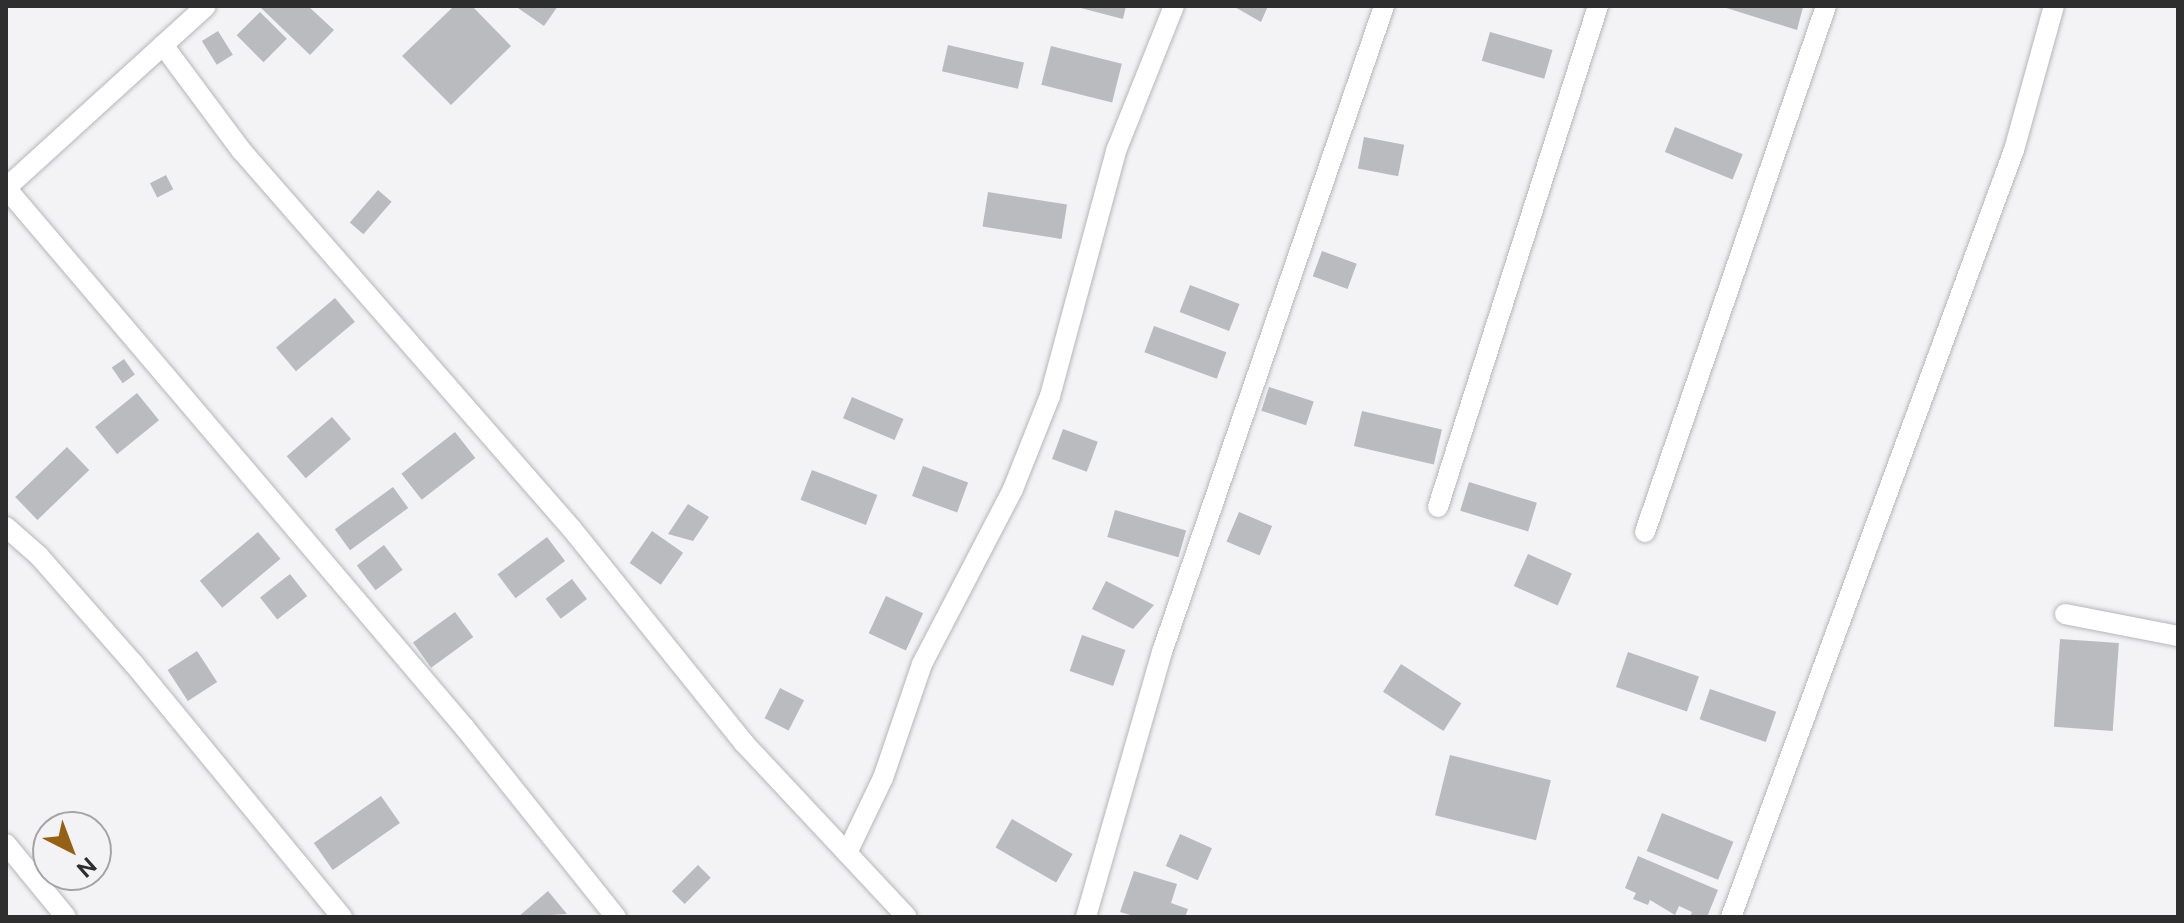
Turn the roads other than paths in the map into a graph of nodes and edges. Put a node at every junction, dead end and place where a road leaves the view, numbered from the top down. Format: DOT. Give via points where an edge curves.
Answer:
graph roads {
  1 [pos="206,6"];
  2 [pos="1174,6"];
  3 [pos="1384,6"];
  4 [pos="1598,6"];
  5 [pos="1826,6"];
  6 [pos="2054,6"];
  7 [pos="163,45"];
  8 [pos="6,188"];
  9 [pos="1438,507"];
  10 [pos="6,527"];
  11 [pos="1645,532"];
  12 [pos="2065,614"];
  13 [pos="2178,636"];
  14 [pos="6,844"];
  15 [pos="847,853"];
  16 [pos="66,917"];
  17 [pos="342,917"];
  18 [pos="616,917"];
  19 [pos="907,917"];
  20 [pos="1086,917"];
  21 [pos="1731,917"];
  1 -- 7 [label="street"];
  2 -- 15 [label="street" via="1116,151 1050,396 1013,489 922,664 883,778"];
  3 -- 20 [label="street" via="1162,652"];
  4 -- 9 [label="street"];
  5 -- 11 [label="street"];
  6 -- 21 [label="street" via="2014,150"];
  7 -- 8 [label="street"];
  7 -- 15 [label="street" via="241,150 479,419 744,743"];
  8 -- 18 [label="street" via="465,728"];
  10 -- 17 [label="street" via="39,556 144,675"];
  12 -- 13 [label="street"];
  14 -- 16 [label="street"];
  15 -- 19 [label="street"];
}
